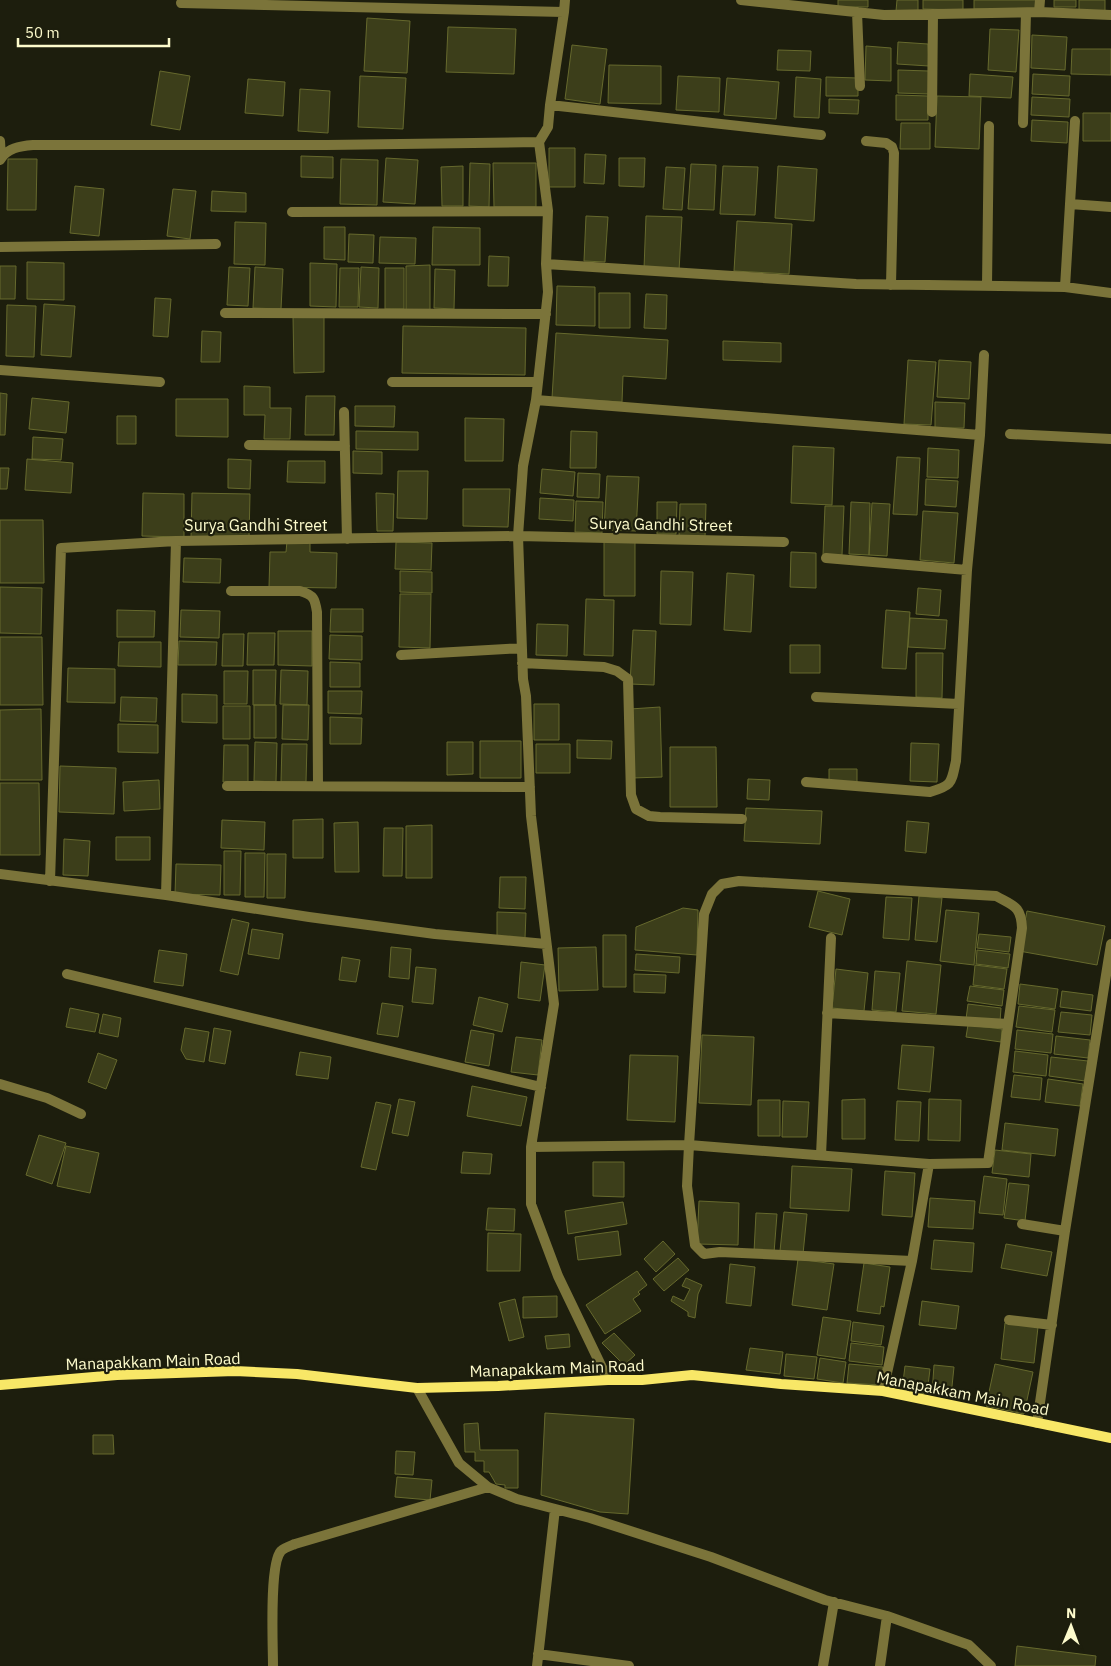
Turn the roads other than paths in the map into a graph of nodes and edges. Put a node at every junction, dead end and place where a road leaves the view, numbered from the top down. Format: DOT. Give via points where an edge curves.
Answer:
graph roads {
  1 [pos="565,0"];
  2 [pos="741,0"];
  3 [pos="1040,0"];
  4 [pos="181,3"];
  5 [pos="564,12"];
  6 [pos="858,12"];
  7 [pos="1026,12"];
  8 [pos="1039,12"];
  9 [pos="933,14"];
  10 [pos="1111,15"];
  11 [pos="860,86"];
  12 [pos="550,105"];
  13 [pos="932,112"];
  14 [pos="1074,121"];
  15 [pos="1023,123"];
  16 [pos="989,126"];
  17 [pos="821,135"];
  18 [pos="866,141"];
  19 [pos="0,142"];
  20 [pos="539,142"];
  21 [pos="1,159"];
  22 [pos="1070,204"];
  23 [pos="1111,207"];
  24 [pos="548,211"];
  25 [pos="292,212"];
  26 [pos="216,244"];
  27 [pos="0,246"];
  28 [pos="546,264"];
  29 [pos="891,285"];
  30 [pos="987,286"];
  31 [pos="1065,287"];
  32 [pos="1111,293"];
  33 [pos="225,313"];
  34 [pos="546,314"];
  35 [pos="984,355"];
  36 [pos="0,370"];
  37 [pos="160,382"];
  38 [pos="392,382"];
  39 [pos="538,382"];
  40 [pos="536,400"];
  41 [pos="344,412"];
  42 [pos="1010,434"];
  43 [pos="980,435"];
  44 [pos="1111,439"];
  45 [pos="249,445"];
  46 [pos="344,446"];
  47 [pos="518,536"];
  48 [pos="347,539"];
  49 [pos="176,541"];
  50 [pos="784,542"];
  51 [pos="826,558"];
  52 [pos="967,570"];
  53 [pos="231,591"];
  54 [pos="522,648"];
  55 [pos="402,654"];
  56 [pos="522,663"];
  57 [pos="816,696"];
  58 [pos="959,704"];
  59 [pos="806,782"];
  60 [pos="227,786"];
  61 [pos="318,786"];
  62 [pos="530,787"];
  63 [pos="742,819"];
  64 [pos="0,874"];
  65 [pos="50,881"];
  66 [pos="166,895"];
  67 [pos="830,938"];
  68 [pos="546,944"];
  69 [pos="1111,944"];
  70 [pos="67,974"];
  71 [pos="827,1013"];
  72 [pos="1008,1024"];
  73 [pos="0,1084"];
  74 [pos="540,1087"];
  75 [pos="80,1114"];
  76 [pos="689,1145"];
  77 [pos="531,1147"];
  78 [pos="821,1155"];
  79 [pos="929,1164"];
  80 [pos="1022,1224"];
  81 [pos="1065,1231"];
  82 [pos="912,1261"];
  83 [pos="1009,1320"];
  84 [pos="1052,1325"];
  85 [pos="608,1380"];
  86 [pos="0,1385"];
  87 [pos="417,1388"];
  88 [pos="883,1391"];
  89 [pos="1037,1423"];
  90 [pos="1111,1438"];
  91 [pos="488,1487"];
  92 [pos="555,1509"];
  93 [pos="834,1602"];
  94 [pos="887,1616"];
  95 [pos="538,1654"];
  96 [pos="273,1666"];
  97 [pos="537,1666"];
  98 [pos="629,1666"];
  99 [pos="824,1666"];
  100 [pos="880,1666"];
  101 [pos="991,1666"];
  1 -- 5 [label="street"];
  2 -- 6 [label="street"];
  3 -- 8 [label="street"];
  4 -- 5 [label="street"];
  5 -- 12 [label="street"];
  6 -- 9 [label="street"];
  6 -- 11 [label="street"];
  7 -- 8 [label="street"];
  7 -- 9 [label="street"];
  7 -- 15 [label="street"];
  8 -- 10 [label="street"];
  9 -- 13 [label="street"];
  12 -- 17 [label="street"];
  12 -- 20 [label="street" via="548,127"];
  14 -- 22 [label="street"];
  16 -- 30 [label="street"];
  18 -- 29 [label="street" via="886,143 894,153"];
  19 -- 21 [label="street"];
  20 -- 21 [label="street" via="33,145 16,147"];
  20 -- 24 [label="street"];
  22 -- 23 [label="street"];
  22 -- 31 [label="street"];
  24 -- 25 [label="street"];
  24 -- 28 [label="street"];
  26 -- 27 [label="street"];
  28 -- 29 [label="street"];
  28 -- 34 [label="street"];
  29 -- 30 [label="street"];
  30 -- 31 [label="street"];
  31 -- 32 [label="street"];
  33 -- 34 [label="street"];
  34 -- 39 [label="street"];
  35 -- 43 [label="street"];
  36 -- 37 [label="street"];
  38 -- 39 [label="street"];
  39 -- 40 [label="street"];
  40 -- 43 [label="street"];
  40 -- 47 [label="street" via="523,466"];
  41 -- 46 [label="street"];
  42 -- 44 [label="street"];
  43 -- 52 [label="street"];
  45 -- 46 [label="street"];
  46 -- 48 [label="street"];
  47 -- 48 [label="street, Surya Gandhi Street"];
  47 -- 50 [label="street, Surya Gandhi Street"];
  47 -- 54 [label="street"];
  48 -- 49 [label="street, Surya Gandhi Street"];
  49 -- 65 [label="street, Surya Gandhi Street" via="61,548"];
  49 -- 66 [label="street"];
  51 -- 52 [label="street"];
  52 -- 58 [label="street"];
  53 -- 61 [label="street" via="300,591 309,593 315,600"];
  54 -- 55 [label="street"];
  54 -- 56 [label="street"];
  56 -- 62 [label="street"];
  56 -- 63 [label="street" via="604,668 628,678 631,795 636,809 649,816"];
  57 -- 58 [label="street"];
  58 -- 59 [label="street" via="956,761 946,787 930,792"];
  60 -- 61 [label="street"];
  61 -- 62 [label="street"];
  62 -- 68 [label="street"];
  64 -- 65 [label="street"];
  65 -- 66 [label="street"];
  66 -- 68 [label="street" via="435,934"];
  67 -- 71 [label="street"];
  68 -- 74 [label="street" via="554,1004"];
  69 -- 81 [label="street"];
  70 -- 74 [label="street"];
  71 -- 72 [label="street"];
  71 -- 78 [label="street"];
  72 -- 76 [label="street" via="1022,928 1021,915 996,896 739,881 722,884 712,894 704,914"];
  72 -- 79 [label="street" via="988,1163"];
  73 -- 75 [label="street" via="47,1098"];
  74 -- 77 [label="street"];
  76 -- 77 [label="street"];
  76 -- 78 [label="street"];
  76 -- 82 [label="street" via="687,1186 694,1246 704,1254 720,1252"];
  77 -- 85 [label="street" via="531,1204 558,1276"];
  78 -- 79 [label="street"];
  79 -- 82 [label="street"];
  80 -- 81 [label="street"];
  81 -- 84 [label="street"];
  82 -- 88 [label="street"];
  83 -- 84 [label="street"];
  84 -- 89 [label="street"];
  85 -- 87 [label="main road, Manapakkam Main Road"];
  85 -- 88 [label="main road, Manapakkam Main Road" via="692,1375"];
  86 -- 87 [label="main road, Manapakkam Main Road" via="117,1375 235,1371 297,1374"];
  87 -- 91 [label="street" via="459,1463"];
  88 -- 89 [label="main road, Manapakkam Main Road"];
  89 -- 90 [label="main road, Manapakkam Main Road"];
  91 -- 92 [label="street"];
  91 -- 96 [label="street" via="281,1550 274,1581"];
  92 -- 93 [label="street" via="711,1557"];
  92 -- 95 [label="street"];
  93 -- 94 [label="street"];
  93 -- 99 [label="street"];
  94 -- 100 [label="street"];
  94 -- 101 [label="street" via="969,1645"];
  95 -- 97 [label="street"];
  95 -- 98 [label="street"];
}
